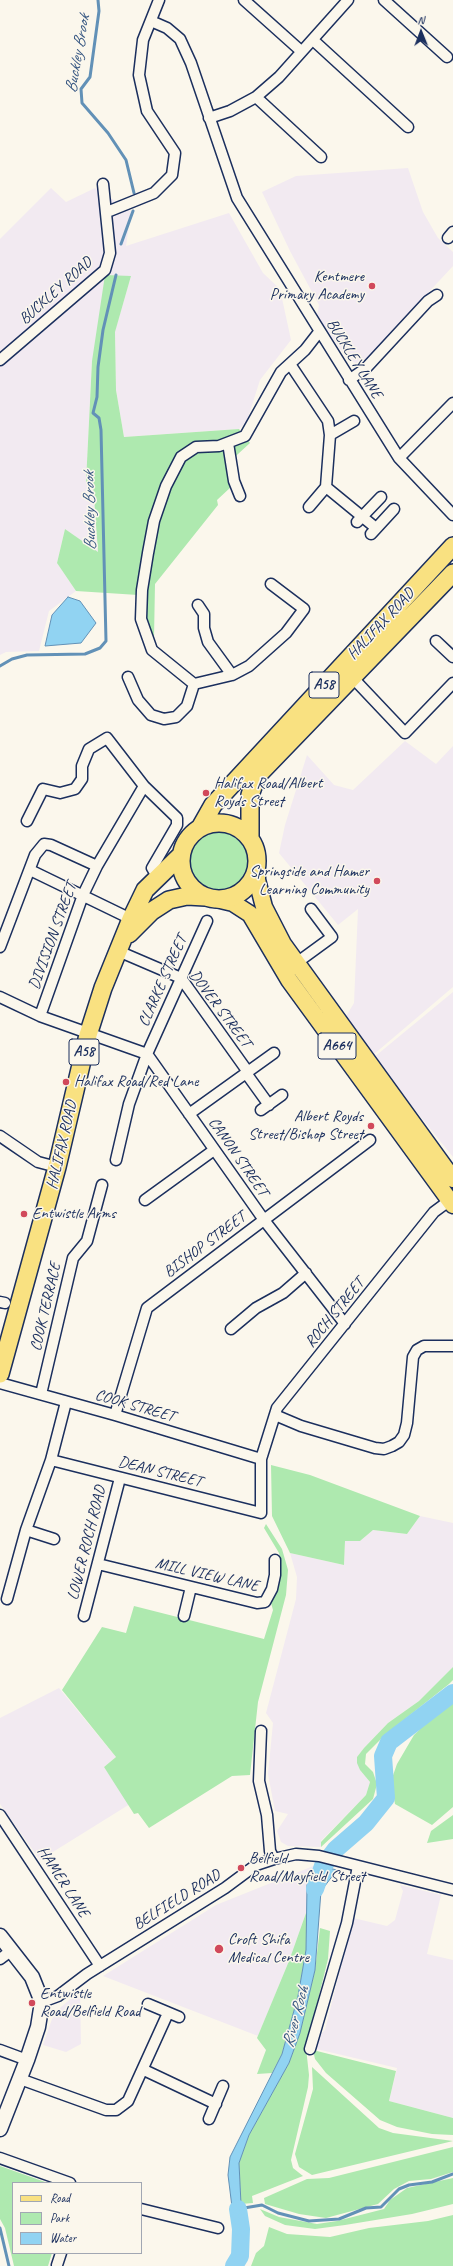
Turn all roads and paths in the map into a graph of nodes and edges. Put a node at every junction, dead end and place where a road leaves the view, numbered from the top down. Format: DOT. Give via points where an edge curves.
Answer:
graph roads {
  1 [pos="159,0"];
  2 [pos="244,0"];
  3 [pos="348,0"];
  4 [pos="384,0"];
  5 [pos="151,21"];
  6 [pos="313,40"];
  7 [pos="301,51"];
  8 [pos="447,57"];
  9 [pos="256,97"];
  10 [pos="209,118"];
  11 [pos="408,128"];
  12 [pos="322,157"];
  13 [pos="103,184"];
  14 [pos="107,212"];
  15 [pos="438,295"];
  16 [pos="319,332"];
  17 [pos="0,360"];
  18 [pos="290,364"];
  19 [pos="349,380"];
  20 [pos="453,403"];
  21 [pos="354,421"];
  22 [pos="330,435"];
  23 [pos="228,443"];
  24 [pos="399,458"];
  25 [pos="326,487"];
  26 [pos="240,496"];
  27 [pos="381,497"];
  28 [pos="309,507"];
  29 [pos="394,509"];
  30 [pos="453,514"];
  31 [pos="360,519"];
  32 [pos="453,546"];
  33 [pos="435,568"];
  34 [pos="453,572"];
  35 [pos="271,584"];
  36 [pos="198,605"];
  37 [pos="436,641"];
  38 [pos="453,657"];
  39 [pos="232,675"];
  40 [pos="128,677"];
  41 [pos="352,677"];
  42 [pos="453,683"];
  43 [pos="194,684"];
  44 [pos="144,786"];
  45 [pos="27,821"];
  46 [pos="200,828"];
  47 [pos="250,838"];
  48 [pos="181,855"];
  49 [pos="97,866"];
  50 [pos="30,870"];
  51 [pos="256,870"];
  52 [pos="158,878"];
  53 [pos="83,895"];
  54 [pos="211,898"];
  55 [pos="311,909"];
  56 [pos="130,919"];
  57 [pos="207,921"];
  58 [pos="121,946"];
  59 [pos="0,947"];
  60 [pos="295,964"];
  61 [pos="181,978"];
  62 [pos="0,998"];
  63 [pos="40,1016"];
  64 [pos="88,1035"];
  65 [pos="274,1053"];
  66 [pos="147,1054"];
  67 [pos="247,1072"];
  68 [pos="282,1095"];
  69 [pos="190,1114"];
  70 [pos="0,1136"];
  71 [pos="370,1140"];
  72 [pos="214,1150"];
  73 [pos="433,1152"];
  74 [pos="116,1160"];
  75 [pos="453,1165"];
  76 [pos="57,1167"];
  77 [pos="453,1179"];
  78 [pos="102,1185"];
  79 [pos="145,1200"];
  80 [pos="452,1201"];
  81 [pos="264,1220"];
  82 [pos="306,1273"];
  83 [pos="345,1324"];
  84 [pos="231,1329"];
  85 [pos="453,1346"];
  86 [pos="0,1374"];
  87 [pos="0,1383"];
  88 [pos="42,1394"];
  89 [pos="66,1402"];
  90 [pos="115,1415"];
  91 [pos="275,1415"];
  92 [pos="261,1459"];
  93 [pos="51,1460"];
  94 [pos="120,1478"];
  95 [pos="261,1513"];
  96 [pos="26,1530"];
  97 [pos="54,1539"];
  98 [pos="275,1560"];
  99 [pos="98,1564"];
  100 [pos="191,1587"];
  101 [pos="7,1599"];
  102 [pos="84,1616"];
  103 [pos="184,1616"];
  104 [pos="261,1731"];
  105 [pos="0,1815"];
  106 [pos="274,1859"];
  107 [pos="358,1866"];
  108 [pos="453,1890"];
  109 [pos="0,1936"];
  110 [pos="12,1950"];
  111 [pos="0,1959"];
  112 [pos="100,1966"];
  113 [pos="42,2002"];
  114 [pos="148,2004"];
  115 [pos="168,2013"];
  116 [pos="179,2017"];
  117 [pos="310,2049"];
  118 [pos="0,2050"];
  119 [pos="27,2060"];
  120 [pos="144,2070"];
  121 [pos="20,2079"];
  122 [pos="223,2086"];
  123 [pos="216,2104"];
  124 [pos="209,2119"];
  125 [pos="0,2129"];
  126 [pos="0,2158"];
  127 [pos="67,2182"];
  128 [pos="142,2210"];
  129 [pos="218,2228"];
  130 [pos="61,2254"];
  131 [pos="57,2265"];
  1 -- 5 [label="street"];
  2 -- 7 [label="street"];
  3 -- 6 [label="street"];
  4 -- 8 [label="street"];
  5 -- 10 [label="street, BUCKLEY LANE" via="167,28 180,39 191,63"];
  5 -- 14 [label="street" via="143,40 139,75 147,111 175,153 172,175 154,193"];
  6 -- 7 [label="street"];
  6 -- 11 [label="street"];
  7 -- 9 [label="street" via="279,77"];
  9 -- 10 [label="street" via="230,111"];
  9 -- 12 [label="street"];
  10 -- 16 [label="street, BUCKLEY LANE" via="237,198"];
  13 -- 14 [label="street, BUCKLEY ROAD"];
  14 -- 17 [label="street, BUCKLEY ROAD" via="110,253 105,270"];
  15 -- 19 [label="street" via="428,301 366,368"];
  16 -- 18 [label="street"];
  16 -- 19 [label="street, BUCKLEY LANE"];
  18 -- 22 [label="street" via="328,421"];
  18 -- 23 [label="street" via="281,372 245,436"];
  19 -- 24 [label="street, BUCKLEY LANE"];
  20 -- 24 [label="street"];
  21 -- 22 [label="street"];
  22 -- 25 [label="street"];
  23 -- 26 [label="street" via="234,481"];
  23 -- 43 [label="street" via="196,447 181,457 166,486 154,521 142,590 141,618 152,650"];
  24 -- 30 [label="street, BUCKLEY LANE"];
  25 -- 28 [label="street"];
  25 -- 31 [label="street"];
  27 -- 31 [label="street"];
  29 -- 31 [label="street" via="374,531"];
  32 -- 33 [label="highway, HALIFAX ROAD / A58"];
  33 -- 34 [label="street" via="447,566"];
  33 -- 46 [label="highway, HALIFAX ROAD / A58" via="213,805"];
  34 -- 41 [label="highway, HALIFAX ROAD / A58"];
  35 -- 39 [label="street" via="304,609 286,633 249,666"];
  36 -- 39 [label="street" via="204,614 208,642"];
  37 -- 38 [label="street"];
  39 -- 43 [label="street"];
  40 -- 43 [label="street" via="138,700 151,715 164,719 176,717 187,706"];
  41 -- 42 [label="street" via="405,732"];
  41 -- 47 [label="highway, HALIFAX ROAD / A58" via="257,776 250,795"];
  44 -- 45 [label="street" via="107,738 89,749 82,766 82,779 75,789 60,793 43,789"];
  44 -- 49 [label="street, DIVISION STREET"];
  44 -- 52 [label="street" via="177,818 177,825 152,868"];
  46 -- 47 [label="highway" via="210,824 230,824"];
  46 -- 48 [label="highway, A58" via="186,841"];
  47 -- 51 [label="highway, A58" via="258,859"];
  48 -- 52 [label="highway, HALIFAX ROAD / A58"];
  48 -- 54 [label="highway" via="181,865 187,882 197,892"];
  49 -- 50 [label="street" via="44,844 35,856"];
  49 -- 53 [label="street, DIVISION STREET"];
  50 -- 53 [label="street"];
  50 -- 59 [label="street"];
  51 -- 54 [label="highway, A58" via="253,880 241,893 226,899"];
  51 -- 60 [label="main road, A664" via="270,922"];
  52 -- 56 [label="highway, HALIFAX ROAD / A58" via="145,890"];
  53 -- 56 [label="street"];
  53 -- 63 [label="street, DIVISION STREET"];
  54 -- 58 [label="highway, HALIFAX ROAD / A58" via="182,896 160,904 145,917"];
  54 -- 80 [label="main road, A664" via="233,903 250,914 289,980"];
  55 -- 60 [label="street" via="332,937"];
  56 -- 58 [label="highway, HALIFAX ROAD / A58"];
  57 -- 61 [label="street, CLARKE STREET"];
  58 -- 61 [label="street, DOVER STREET"];
  58 -- 64 [label="highway, HALIFAX ROAD / A58"];
  60 -- 73 [label="main road, A664"];
  61 -- 66 [label="street, CLARKE STREET"];
  61 -- 67 [label="street, DOVER STREET"];
  62 -- 63 [label="street"];
  63 -- 64 [label="street"];
  64 -- 66 [label="street"];
  64 -- 76 [label="highway, HALIFAX ROAD / A58"];
  65 -- 67 [label="street"];
  66 -- 69 [label="street, CANON STREET"];
  66 -- 74 [label="street, CLARKE STREET" via="129,1104"];
  67 -- 68 [label="street, DOVER STREET" via="265,1108"];
  67 -- 69 [label="street"];
  69 -- 72 [label="street, CANON STREET"];
  70 -- 76 [label="street" via="38,1162"];
  71 -- 81 [label="street, BISHOP STREET"];
  72 -- 79 [label="street"];
  72 -- 81 [label="street, CANON STREET"];
  73 -- 75 [label="street"];
  73 -- 77 [label="main road, A664"];
  76 -- 86 [label="highway, HALIFAX ROAD / A58"];
  78 -- 88 [label="street, COOK TERRACE" via="87,1241 73,1258"];
  80 -- 83 [label="street, ROCH STREET" via="434,1212"];
  81 -- 82 [label="street, CANON STREET"];
  81 -- 90 [label="street, BISHOP STREET" via="147,1308"];
  82 -- 83 [label="street, CANON STREET"];
  82 -- 84 [label="street" via="283,1293 256,1308"];
  83 -- 91 [label="street, ROCH STREET" via="277,1408"];
  85 -- 91 [label="street" via="424,1346 413,1357 407,1424 404,1436 392,1446 384,1449 375,1448 301,1426"];
  87 -- 88 [label="street, COOK STREET"];
  88 -- 89 [label="street, COOK STREET"];
  89 -- 90 [label="street, COOK STREET"];
  89 -- 93 [label="street"];
  90 -- 92 [label="street, COOK STREET"];
  91 -- 92 [label="street, ROCH STREET"];
  92 -- 95 [label="street, ROCH STREET"];
  93 -- 94 [label="street, DEAN STREET"];
  93 -- 96 [label="street"];
  94 -- 95 [label="street, DEAN STREET"];
  94 -- 99 [label="street, LOWER ROCH ROAD"];
  96 -- 97 [label="street"];
  96 -- 101 [label="street"];
  98 -- 100 [label="street, MILL VIEW LANE" via="272,1589 265,1602 257,1603"];
  99 -- 100 [label="street, MILL VIEW LANE"];
  99 -- 102 [label="street, LOWER ROCH ROAD"];
  100 -- 103 [label="street"];
  104 -- 106 [label="street" via="259,1781 267,1816 270,1851"];
  105 -- 112 [label="street, HAMER LANE"];
  106 -- 107 [label="street, BELFIELD ROAD" via="296,1854 319,1856"];
  106 -- 112 [label="street, BELFIELD ROAD" via="256,1865 225,1888"];
  107 -- 108 [label="street, BELFIELD ROAD"];
  107 -- 117 [label="street" via="347,1923"];
  109 -- 110 [label="main road"];
  110 -- 111 [label="street"];
  110 -- 113 [label="main road" via="32,1976"];
  112 -- 113 [label="street, BELFIELD ROAD" via="58,1996"];
  113 -- 119 [label="main road" via="38,2026"];
  114 -- 115 [label="street"];
  115 -- 116 [label="street"];
  115 -- 120 [label="street"];
  118 -- 119 [label="street"];
  119 -- 121 [label="main road"];
  120 -- 121 [label="street" via="128,2101 116,2110 106,2110"];
  120 -- 123 [label="street"];
  121 -- 125 [label="main road"];
  122 -- 123 [label="street"];
  123 -- 124 [label="street"];
  126 -- 127 [label="street"];
  128 -- 129 [label="street"];
  130 -- 131 [label="street"];
}
